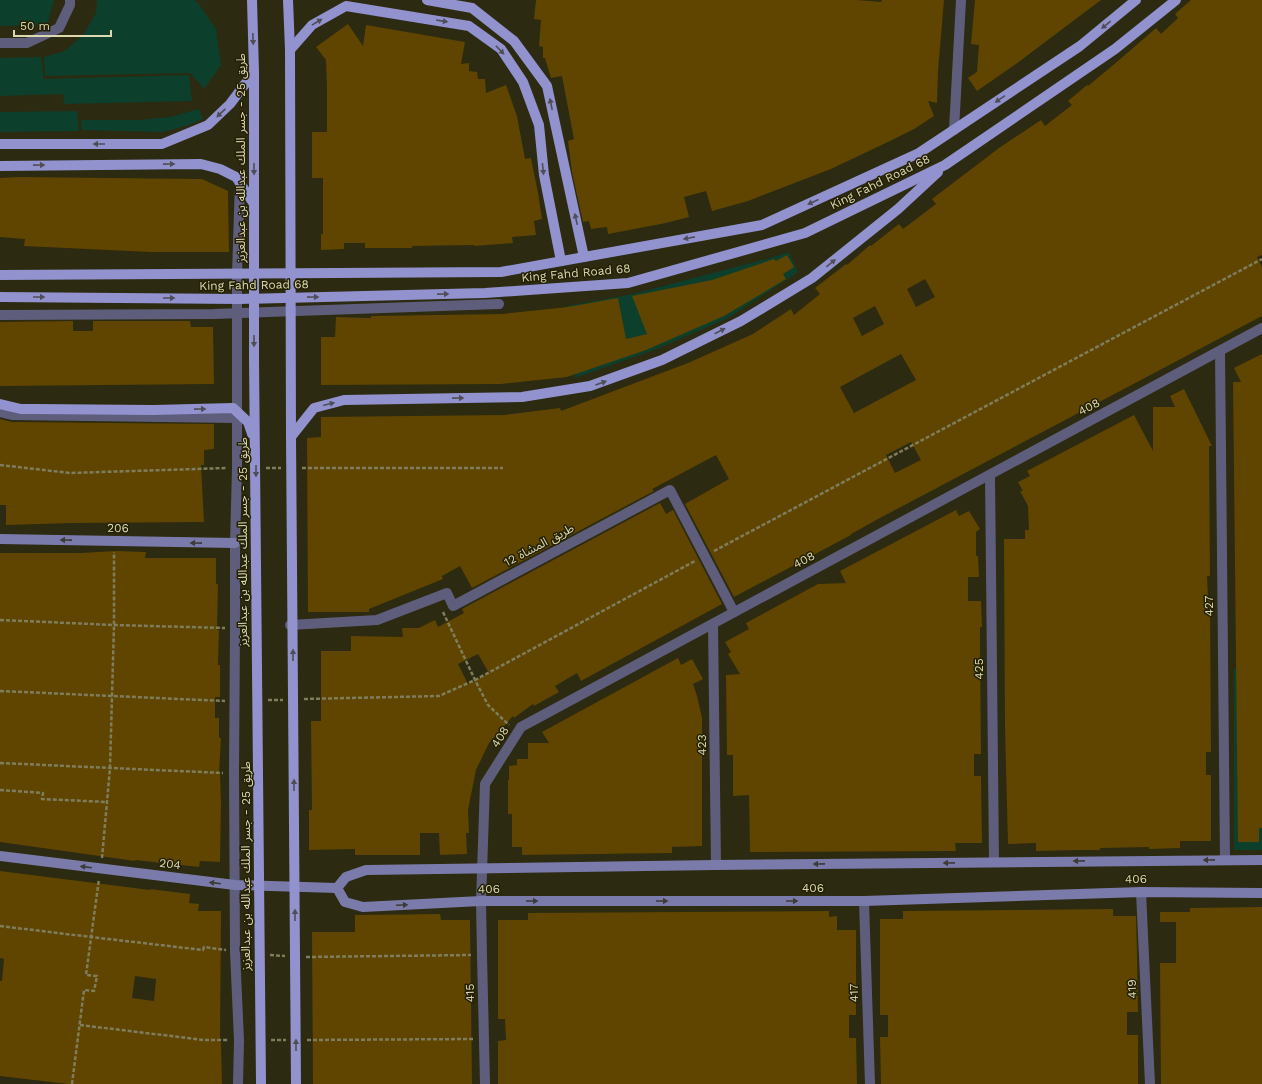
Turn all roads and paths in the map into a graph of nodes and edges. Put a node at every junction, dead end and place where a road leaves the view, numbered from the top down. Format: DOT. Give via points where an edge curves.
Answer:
graph roads {
  1 [pos="70,0"];
  2 [pos="252,0"];
  3 [pos="288,0"];
  4 [pos="427,0"];
  5 [pos="960,0"];
  6 [pos="1136,0"];
  7 [pos="1176,0"];
  8 [pos="0,43"];
  9 [pos="290,50"];
  10 [pos="254,72"];
  11 [pos="954,130"];
  12 [pos="0,144"];
  13 [pos="945,165"];
  14 [pos="0,166"];
  15 [pos="240,182"];
  16 [pos="254,204"];
  17 [pos="584,257"];
  18 [pos="1262,259"];
  19 [pos="561,262"];
  20 [pos="237,274"];
  21 [pos="0,275"];
  22 [pos="0,297"];
  23 [pos="237,299"];
  24 [pos="498,304"];
  25 [pos="0,315"];
  26 [pos="1262,328"];
  27 [pos="1220,351"];
  28 [pos="0,404"];
  29 [pos="0,412"];
  30 [pos="236,418"];
  31 [pos="291,437"];
  32 [pos="255,442"];
  33 [pos="990,475"];
  34 [pos="0,539"];
  35 [pos="114,541"];
  36 [pos="235,543"];
  37 [pos="705,556"];
  38 [pos="453,606"];
  39 [pos="734,612"];
  40 [pos="0,620"];
  41 [pos="714,624"];
  42 [pos="114,625"];
  43 [pos="290,625"];
  44 [pos="236,628"];
  45 [pos="475,680"];
  46 [pos="0,691"];
  47 [pos="111,696"];
  48 [pos="301,699"];
  49 [pos="264,700"];
  50 [pos="286,700"];
  51 [pos="235,701"];
  52 [pos="518,732"];
  53 [pos="0,763"];
  54 [pos="110,768"];
  55 [pos="234,773"];
  56 [pos="0,790"];
  57 [pos="107,802"];
  58 [pos="0,856"];
  59 [pos="1225,860"];
  60 [pos="1262,860"];
  61 [pos="994,862"];
  62 [pos="716,865"];
  63 [pos="101,869"];
  64 [pos="482,869"];
  65 [pos="235,885"];
  66 [pos="338,888"];
  67 [pos="1141,892"];
  68 [pos="1262,893"];
  69 [pos="481,901"];
  70 [pos="864,901"];
  71 [pos="80,1025"];
  72 [pos="484,1039"];
  73 [pos="239,1040"];
  74 [pos="271,1040"];
  75 [pos="287,1040"];
  76 [pos="303,1040"];
  77 [pos="72,1084"];
  78 [pos="238,1084"];
  79 [pos="261,1084"];
  80 [pos="296,1084"];
  81 [pos="486,1084"];
  82 [pos="870,1084"];
  83 [pos="1150,1084"];
  1 -- 8 [label="street" via="59,28 27,43"];
  2 -- 10 [label="main road, طريق 25 - جسر الملك عبدالله بن عبدالعزيز, one-way, bridge"];
  3 -- 9 [label="main road, bridge"];
  17 -- 4 [label="main road, one-way" via="547,86 514,41 472,8"];
  5 -- 11 [label="street"];
  6 -- 11 [label="main road, King Fahd Road 68, one-way" via="1080,46"];
  7 -- 13 [label="main road, King Fahd Road 68" via="1115,49"];
  9 -- 19 [label="main road, one-way" via="312,25 346,6 469,26 501,49 524,82 538,126 544,175"];
  9 -- 31 [label="main road, bridge"];
  10 -- 12 [label="main road, one-way" via="230,104 208,125 162,144"];
  10 -- 16 [label="main road, طريق 25 - جسر الملك عبدالله بن عبدالعزيز, one-way, bridge"];
  11 -- 17 [label="main road, King Fahd Road 68, one-way" via="920,153 762,225"];
  23 -- 13 [label="main road, King Fahd Road 68, one-way" via="485,293 628,283 805,233"];
  31 -- 13 [label="main road, one-way" via="314,408 344,400 522,398 590,386 662,360 748,317 812,278 898,209"];
  14 -- 15 [label="main road, one-way" via="201,164 220,169 236,177"];
  15 -- 16 [label="main road"];
  15 -- 20 [label="street"];
  16 -- 32 [label="main road, طريق 25 - جسر الملك عبدالله بن عبدالعزيز, one-way, bridge"];
  17 -- 19 [label="main road, King Fahd Road 68"];
  18 -- 37 [label="path"];
  19 -- 20 [label="main road, King Fahd Road 68" via="502,272"];
  20 -- 21 [label="main road, King Fahd Road 68"];
  20 -- 23 [label="street"];
  22 -- 23 [label="main road, King Fahd Road 68, one-way"];
  23 -- 30 [label="street"];
  24 -- 25 [label="street" via="214,314"];
  26 -- 27 [label="street, 408"];
  27 -- 33 [label="street, 408"];
  27 -- 59 [label="street, 427"];
  28 -- 32 [label="main road, one-way, bridge" via="21,409 233,408 248,422"];
  29 -- 30 [label="street" via="12,415"];
  30 -- 36 [label="street"];
  80 -- 31 [label="main road, one-way, bridge"];
  32 -- 79 [label="main road, طريق 25 - جسر الملك عبدالله بن عبدالعزيز, one-way, bridge"];
  33 -- 39 [label="street, 408"];
  33 -- 61 [label="street, 425"];
  35 -- 34 [label="street, 206, one-way"];
  36 -- 35 [label="street, 206, one-way"];
  35 -- 42 [label="path"];
  36 -- 44 [label="street"];
  37 -- 38 [label="street, طريق المشاة 12" via="670,490"];
  37 -- 39 [label="street, طريق المشاة 12"];
  37 -- 45 [label="path"];
  38 -- 43 [label="street" via="447,593 377,620"];
  38 -- 45 [label="path" via="442,612"];
  39 -- 41 [label="street, 408"];
  40 -- 42 [label="path"];
  41 -- 52 [label="street, 408" via="521,727"];
  41 -- 62 [label="street, 423"];
  42 -- 44 [label="path"];
  42 -- 47 [label="path"];
  44 -- 51 [label="street"];
  45 -- 48 [label="path" via="439,696"];
  45 -- 52 [label="path" via="488,704"];
  46 -- 47 [label="path"];
  47 -- 51 [label="path"];
  47 -- 54 [label="path"];
  49 -- 50 [label="path"];
  51 -- 55 [label="street"];
  52 -- 64 [label="street, 408" via="485,784"];
  53 -- 54 [label="path"];
  54 -- 55 [label="path"];
  54 -- 57 [label="path"];
  55 -- 65 [label="street"];
  56 -- 57 [label="path" via="42,793 42,799"];
  57 -- 63 [label="path"];
  63 -- 58 [label="street, 204, one-way"];
  59 -- 60 [label="street, 406"];
  59 -- 61 [label="street, 406, one-way"];
  61 -- 62 [label="street, 406, one-way"];
  62 -- 64 [label="street, 406"];
  65 -- 63 [label="street, 204, one-way"];
  63 -- 71 [label="path" via="86,975 97,976 94,991 84,990"];
  64 -- 66 [label="street, 406" via="366,870 346,878"];
  64 -- 69 [label="street, 408"];
  65 -- 66 [label="street, 204"];
  65 -- 73 [label="street"];
  66 -- 69 [label="street, 406, one-way" via="345,902 363,907"];
  67 -- 68 [label="street, 406"];
  67 -- 70 [label="street, 406"];
  67 -- 83 [label="street, 419"];
  69 -- 70 [label="street, 406, one-way"];
  69 -- 72 [label="street, 415"];
  70 -- 82 [label="street, 417"];
  71 -- 73 [label="path" via="204,1040"];
  71 -- 77 [label="path"];
  72 -- 76 [label="path"];
  72 -- 81 [label="street, 415"];
  73 -- 78 [label="street"];
  74 -- 75 [label="path"];
}
